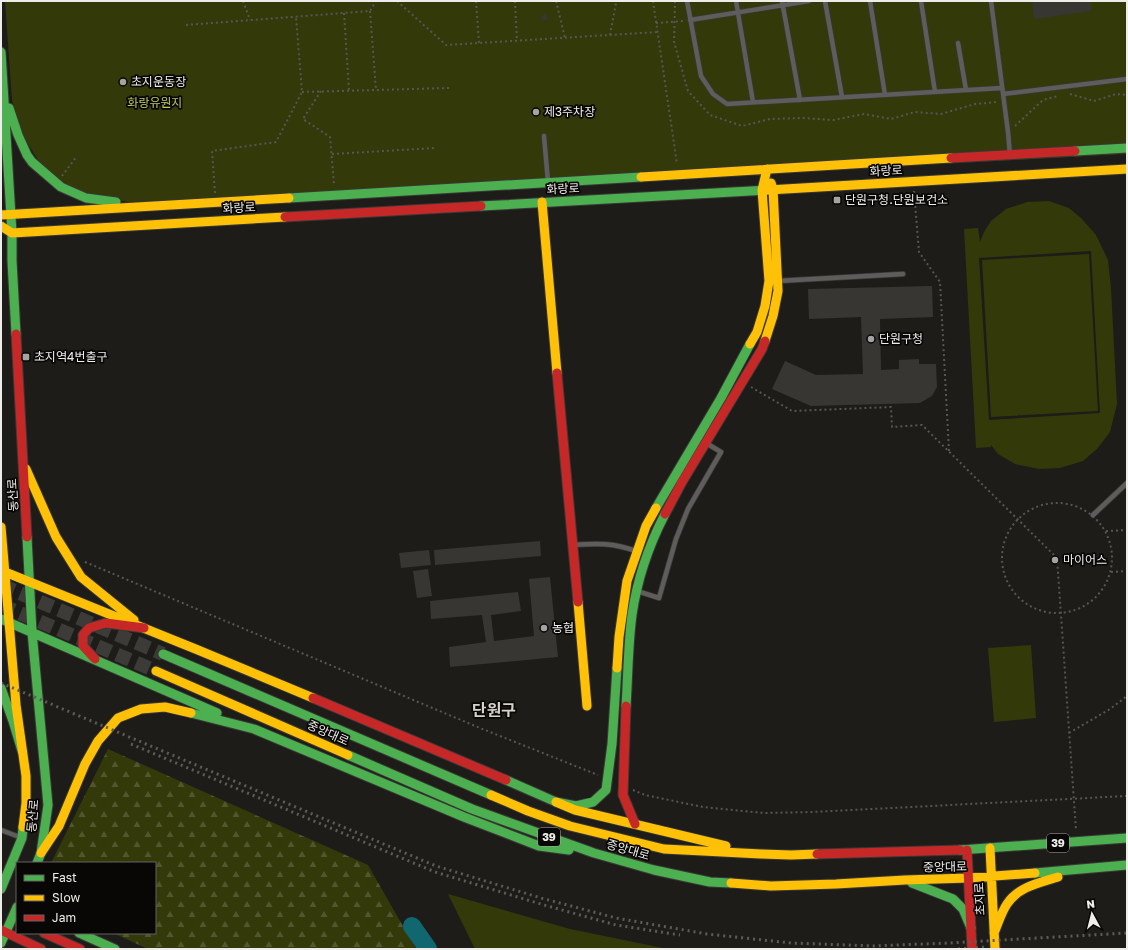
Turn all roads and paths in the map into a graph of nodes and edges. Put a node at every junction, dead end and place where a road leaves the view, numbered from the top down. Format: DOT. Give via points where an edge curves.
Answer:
graph roads {
  1 [pos="243,1"];
  2 [pos="376,1"];
  3 [pos="397,1"];
  4 [pos="476,1"];
  5 [pos="514,1"];
  6 [pos="556,1"];
  7 [pos="615,1"];
  8 [pos="652,1"];
  9 [pos="687,1"];
  10 [pos="736,1"];
  11 [pos="809,1"];
  12 [pos="825,1"];
  13 [pos="870,1"];
  14 [pos="921,1"];
  15 [pos="991,1"];
  16 [pos="782,3"];
  17 [pos="370,11"];
  18 [pos="738,12"];
  19 [pos="344,13"];
  20 [pos="296,17"];
  21 [pos="250,20"];
  22 [pos="690,20"];
  23 [pos="656,23"];
  24 [pos="186,25"];
  25 [pos="658,32"];
  26 [pos="610,35"];
  27 [pos="565,38"];
  28 [pos="517,41"];
  29 [pos="958,42"];
  30 [pos="479,43"];
  31 [pos="1,52"];
  32 [pos="1127,79"];
  33 [pos="450,88"];
  34 [pos="1002,88"];
  35 [pos="3,90"];
  36 [pos="349,90"];
  37 [pos="376,90"];
  38 [pos="966,90"];
  39 [pos="321,91"];
  40 [pos="302,92"];
  41 [pos="935,92"];
  42 [pos="1067,93"];
  43 [pos="1003,94"];
  44 [pos="885,95"];
  45 [pos="1061,95"];
  46 [pos="1127,95"];
  47 [pos="842,97"];
  48 [pos="800,100"];
  49 [pos="754,102"];
  50 [pos="1008,132"];
  51 [pos="544,136"];
  52 [pos="435,148"];
  53 [pos="1127,148"];
  54 [pos="332,154"];
  55 [pos="1010,155"];
  56 [pos="77,156"];
  57 [pos="767,169"];
  58 [pos="1127,169"];
  59 [pos="679,174"];
  60 [pos="913,181"];
  61 [pos="548,182"];
  62 [pos="56,184"];
  63 [pos="773,189"];
  64 [pos="762,190"];
  65 [pos="335,195"];
  66 [pos="215,202"];
  67 [pos="542,202"];
  68 [pos="151,206"];
  69 [pos="11,214"];
  70 [pos="1,215"];
  71 [pos="1,226"];
  72 [pos="12,233"];
  73 [pos="903,274"];
  74 [pos="777,281"];
  75 [pos="742,382"];
  76 [pos="706,443"];
  77 [pos="949,452"];
  78 [pos="23,461"];
  79 [pos="1127,483"];
  80 [pos="1093,515"];
  81 [pos="1018,519"];
  82 [pos="1,527"];
  83 [pos="1127,530"];
  84 [pos="1106,532"];
  85 [pos="572,545"];
  86 [pos="637,552"];
  87 [pos="646,557"];
  88 [pos="82,561"];
  89 [pos="1127,570"];
  90 [pos="3,571"];
  91 [pos="1111,572"];
  92 [pos="29,582"];
  93 [pos="637,591"];
  94 [pos="1061,613"];
  95 [pos="5,621"];
  96 [pos="144,628"];
  97 [pos="32,632"];
  98 [pos="163,654"];
  99 [pos="97,661"];
  100 [pos="156,671"];
  101 [pos="1,688"];
  102 [pos="1127,696"];
  103 [pos="587,706"];
  104 [pos="254,729"];
  105 [pos="1069,732"];
  106 [pos="22,751"];
  107 [pos="608,780"];
  108 [pos="623,786"];
  109 [pos="1127,796"];
  110 [pos="1074,799"];
  111 [pos="556,802"];
  112 [pos="635,824"];
  113 [pos="1,830"];
  114 [pos="22,838"];
  115 [pos="1127,838"];
  116 [pos="1077,842"];
  117 [pos="990,848"];
  118 [pos="967,850"];
  119 [pos="41,852"];
  120 [pos="594,853"];
  121 [pos="761,854"];
  122 [pos="36,862"];
  123 [pos="1127,865"];
  124 [pos="1088,868"];
  125 [pos="991,877"];
  126 [pos="968,878"];
  127 [pos="905,880"];
  128 [pos="1,889"];
  129 [pos="1,915"];
  130 [pos="14,920"];
  131 [pos="971,928"];
  132 [pos="3,931"];
  133 [pos="994,933"];
  134 [pos="46,934"];
  135 [pos="81,934"];
  136 [pos="1,943"];
  137 [pos="40,949"];
  138 [pos="80,949"];
  139 [pos="114,949"];
  140 [pos="972,949"];
  141 [pos="995,949"];
  1 -- 21 [label="path"];
  2 -- 17 [label="path"];
  3 -- 30 [label="path" via="446,45"];
  4 -- 30 [label="path"];
  5 -- 28 [label="path"];
  6 -- 27 [label="path"];
  7 -- 26 [label="path"];
  8 -- 23 [label="path"];
  9 -- 22 [label="lane"];
  10 -- 18 [label="lane"];
  11 -- 16 [label="lane"];
  12 -- 47 [label="lane"];
  13 -- 44 [label="lane"];
  14 -- 41 [label="lane"];
  15 -- 34 [label="lane"];
  16 -- 18 [label="lane"];
  16 -- 48 [label="lane"];
  17 -- 19 [label="path"];
  17 -- 37 [label="path"];
  18 -- 22 [label="lane"];
  18 -- 49 [label="lane"];
  19 -- 20 [label="path"];
  19 -- 36 [label="path"];
  20 -- 21 [label="path"];
  20 -- 40 [label="path"];
  21 -- 24 [label="path"];
  22 -- 23 [label="path"];
  22 -- 49 [label="lane" via="700,76 712,94 727,104"];
  23 -- 25 [label="path"];
  25 -- 26 [label="path"];
  25 -- 59 [label="path"];
  26 -- 27 [label="path"];
  27 -- 28 [label="path"];
  28 -- 30 [label="path"];
  29 -- 38 [label="lane"];
  31 -- 35 [label="street, 동산로"];
  32 -- 43 [label="lane"];
  33 -- 37 [label="path"];
  34 -- 38 [label="lane"];
  34 -- 43 [label="lane"];
  35 -- 62 [label="street" via="27,155"];
  35 -- 69 [label="street, 동산로"];
  36 -- 37 [label="path"];
  36 -- 39 [label="path"];
  38 -- 41 [label="lane"];
  39 -- 40 [label="path"];
  39 -- 54 [label="path" via="303,119 330,137"];
  40 -- 66 [label="path" via="276,142 212,151"];
  41 -- 44 [label="lane"];
  42 -- 46 [label="path" via="1094,101 1116,94"];
  43 -- 50 [label="lane"];
  44 -- 47 [label="lane"];
  45 -- 50 [label="path" via="1043,100"];
  47 -- 48 [label="lane"];
  48 -- 49 [label="lane"];
  50 -- 55 [label="lane"];
  51 -- 61 [label="lane"];
  52 -- 54 [label="path"];
  53 -- 55 [label="street, 화랑로"];
  54 -- 65 [label="path"];
  55 -- 57 [label="street, 화랑로"];
  56 -- 62 [label="path"];
  57 -- 59 [label="street, 화랑로"];
  57 -- 63 [label="street"];
  57 -- 64 [label="street"];
  58 -- 60 [label="street, 화랑로"];
  59 -- 61 [label="street, 화랑로"];
  60 -- 63 [label="street, 화랑로"];
  60 -- 77 [label="path" via="920,252 940,282"];
  61 -- 65 [label="street, 화랑로"];
  62 -- 68 [label="street" via="86,198"];
  63 -- 64 [label="street, 화랑로"];
  63 -- 74 [label="street"];
  64 -- 67 [label="street, 화랑로"];
  64 -- 86 [label="street" via="768,281 765,306 757,332 722,398 646,526"];
  65 -- 66 [label="street, 화랑로"];
  66 -- 68 [label="street, 화랑로"];
  67 -- 72 [label="street, 화랑로"];
  67 -- 85 [label="street"];
  68 -- 69 [label="street, 화랑로"];
  69 -- 70 [label="street, 화랑로"];
  69 -- 72 [label="street, 동산로"];
  71 -- 72 [label="street"];
  72 -- 78 [label="street, 동산로"];
  73 -- 74 [label="lane"];
  74 -- 75 [label="street" via="778,291 773,316 762,349"];
  75 -- 76 [label="street"];
  75 -- 77 [label="path" via="792,411 892,407 892,427 922,425"];
  76 -- 87 [label="street" via="682,482"];
  76 -- 93 [label="lane" via="721,452 688,509 659,598"];
  77 -- 81 [label="path"];
  78 -- 92 [label="street, 동산로"];
  78 -- 96 [label="street" via="56,537 81,577"];
  79 -- 80 [label="lane"];
  80 -- 81 [label="path" via="1075,506 1054,502 1034,507"];
  80 -- 84 [label="path"];
  81 -- 94 [label="path" via="1057,558"];
  81 -- 94 [label="path" via="1008,532 1002,548 1002,565 1006,581 1016,595 1029,606 1044,612"];
  82 -- 90 [label="street, 동산로"];
  83 -- 84 [label="path"];
  84 -- 91 [label="path" via="1112,547"];
  85 -- 86 [label="lane" via="621,546"];
  85 -- 103 [label="street"];
  86 -- 87 [label="lane"];
  86 -- 107 [label="street" via="627,581 619,637"];
  87 -- 93 [label="street"];
  88 -- 107 [label="path"];
  89 -- 91 [label="path"];
  90 -- 92 [label="street"];
  90 -- 95 [label="street, 동산로"];
  91 -- 94 [label="path" via="1104,588 1093,600 1078,609"];
  92 -- 96 [label="street"];
  92 -- 97 [label="street, 동산로"];
  93 -- 108 [label="street" via="628,665"];
  94 -- 105 [label="path"];
  95 -- 97 [label="street"];
  95 -- 106 [label="street, 동산로"];
  96 -- 99 [label="street" via="106,623 90,628 83,635 83,646"];
  96 -- 111 [label="street"];
  97 -- 99 [label="street"];
  97 -- 119 [label="street, 동산로" via="48,804"];
  98 -- 121 [label="street, 중앙대로 / 39" via="528,811 570,826 664,849"];
  99 -- 104 [label="street"];
  100 -- 120 [label="street, 중앙대로 / 39" via="472,809"];
  101 -- 106 [label="street"];
  102 -- 105 [label="path" via="1110,709"];
  104 -- 119 [label="street" via="165,707 141,709 118,718 98,741 85,764 59,826"];
  104 -- 120 [label="street" via="539,846"];
  105 -- 110 [label="path"];
  106 -- 114 [label="street, 동산로" via="26,776"];
  107 -- 111 [label="street" via="606,790 593,802 576,806"];
  108 -- 110 [label="path" via="645,795 703,807 764,813"];
  108 -- 112 [label="street" via="623,795"];
  109 -- 110 [label="path"];
  110 -- 116 [label="path"];
  111 -- 112 [label="street" via="575,810"];
  112 -- 121 [label="street"];
  113 -- 114 [label="lane"];
  114 -- 128 [label="street, 동산로"];
  115 -- 116 [label="street, 중앙대로 / 39"];
  116 -- 117 [label="street, 중앙대로 / 39"];
  117 -- 118 [label="street, 중앙대로 / 39"];
  117 -- 125 [label="street, 초지로"];
  118 -- 121 [label="street, 중앙대로 / 39"];
  118 -- 126 [label="street, 초지로"];
  119 -- 122 [label="street, 동산로"];
  120 -- 127 [label="street, 중앙대로 / 39" via="710,882 771,886"];
  123 -- 124 [label="street, 중앙대로 / 39"];
  124 -- 125 [label="street, 중앙대로 / 39"];
  124 -- 133 [label="street" via="1023,888 1009,900"];
  125 -- 126 [label="street, 중앙대로 / 39"];
  125 -- 133 [label="street, 초지로"];
  126 -- 127 [label="street, 중앙대로 / 39"];
  126 -- 131 [label="street, 초지로"];
  127 -- 131 [label="street" via="953,899 963,909"];
  129 -- 130 [label="street"];
  130 -- 132 [label="street"];
  131 -- 140 [label="street, 초지로"];
  132 -- 136 [label="street"];
  132 -- 137 [label="street"];
  133 -- 141 [label="street, 초지로"];
  134 -- 138 [label="street"];
  135 -- 139 [label="street"];
}
